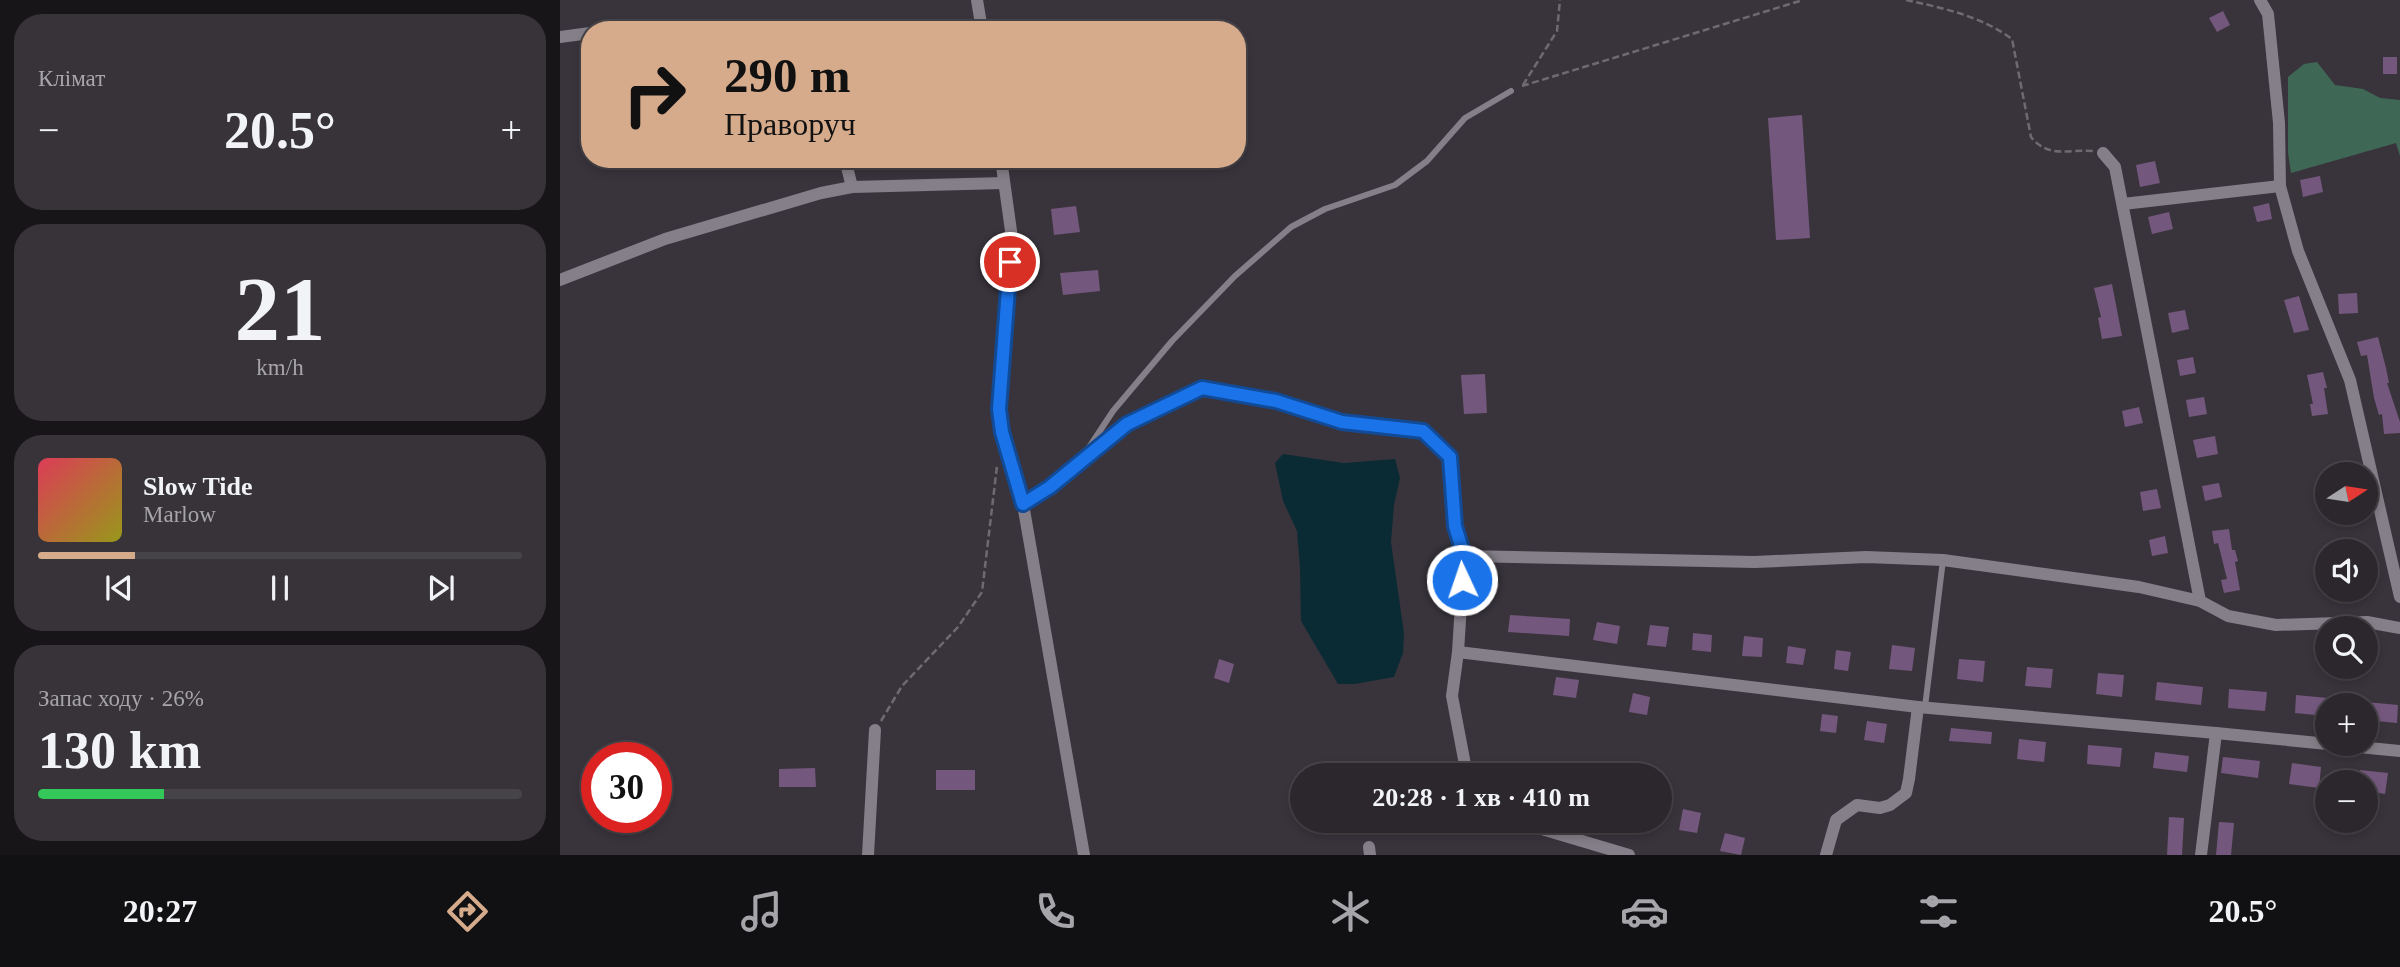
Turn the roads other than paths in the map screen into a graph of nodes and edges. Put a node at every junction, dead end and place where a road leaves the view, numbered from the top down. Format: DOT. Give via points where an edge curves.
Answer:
graph roads {
  1 [pos="977,0"];
  2 [pos="2260,0"];
  3 [pos="980,21"];
  4 [pos="581,34"];
  5 [pos="560,37"];
  6 [pos="1511,90"];
  7 [pos="2103,153"];
  8 [pos="847,168"];
  9 [pos="1002,168"];
  10 [pos="1004,183"];
  11 [pos="2280,186"];
  12 [pos="852,187"];
  13 [pos="2123,204"];
  14 [pos="560,279"];
  15 [pos="1079,463"];
  16 [pos="1023,504"];
  17 [pos="1464,556"];
  18 [pos="1943,560"];
  19 [pos="2400,597"];
  20 [pos="2200,601"];
  21 [pos="2400,628"];
  22 [pos="1458,652"];
  23 [pos="1921,707"];
  24 [pos="875,730"];
  25 [pos="2216,733"];
  26 [pos="2400,751"];
  27 [pos="1465,763"];
  28 [pos="1555,833"];
  29 [pos="868,855"];
  30 [pos="1084,855"];
  31 [pos="1629,855"];
  32 [pos="1826,855"];
  33 [pos="2201,855"];
  1 -- 3 [label="street"];
  2 -- 11 [label="street" via="2268,14"];
  4 -- 5 [label="street"];
  6 -- 15 [label="lane" via="1465,118 1427,161 1395,185 1325,209 1291,227 1172,341 1113,411"];
  7 -- 13 [label="street" via="2115,167"];
  8 -- 12 [label="street"];
  9 -- 10 [label="street"];
  10 -- 12 [label="street"];
  10 -- 16 [label="street" via="1013,238 999,409"];
  11 -- 13 [label="street"];
  11 -- 19 [label="street" via="2298,251 2350,380"];
  12 -- 14 [label="street" via="665,239"];
  13 -- 20 [label="street"];
  15 -- 16 [label="street"];
  15 -- 17 [label="street" via="1127,424 1202,388 1276,401 1342,422 1423,431 1450,457 1455,526"];
  16 -- 30 [label="street"];
  17 -- 18 [label="street" via="1755,562 1866,557"];
  17 -- 22 [label="street"];
  18 -- 20 [label="street" via="2139,587"];
  18 -- 23 [label="lane"];
  20 -- 21 [label="street" via="2228,616 2276,625 2367,622"];
  22 -- 23 [label="street"];
  22 -- 27 [label="street" via="1452,696"];
  23 -- 25 [label="street"];
  23 -- 32 [label="street" via="1906,793 1880,808 1857,805 1836,820"];
  24 -- 29 [label="street"];
  25 -- 26 [label="street"];
  25 -- 33 [label="street"];
  28 -- 31 [label="street"];
}
